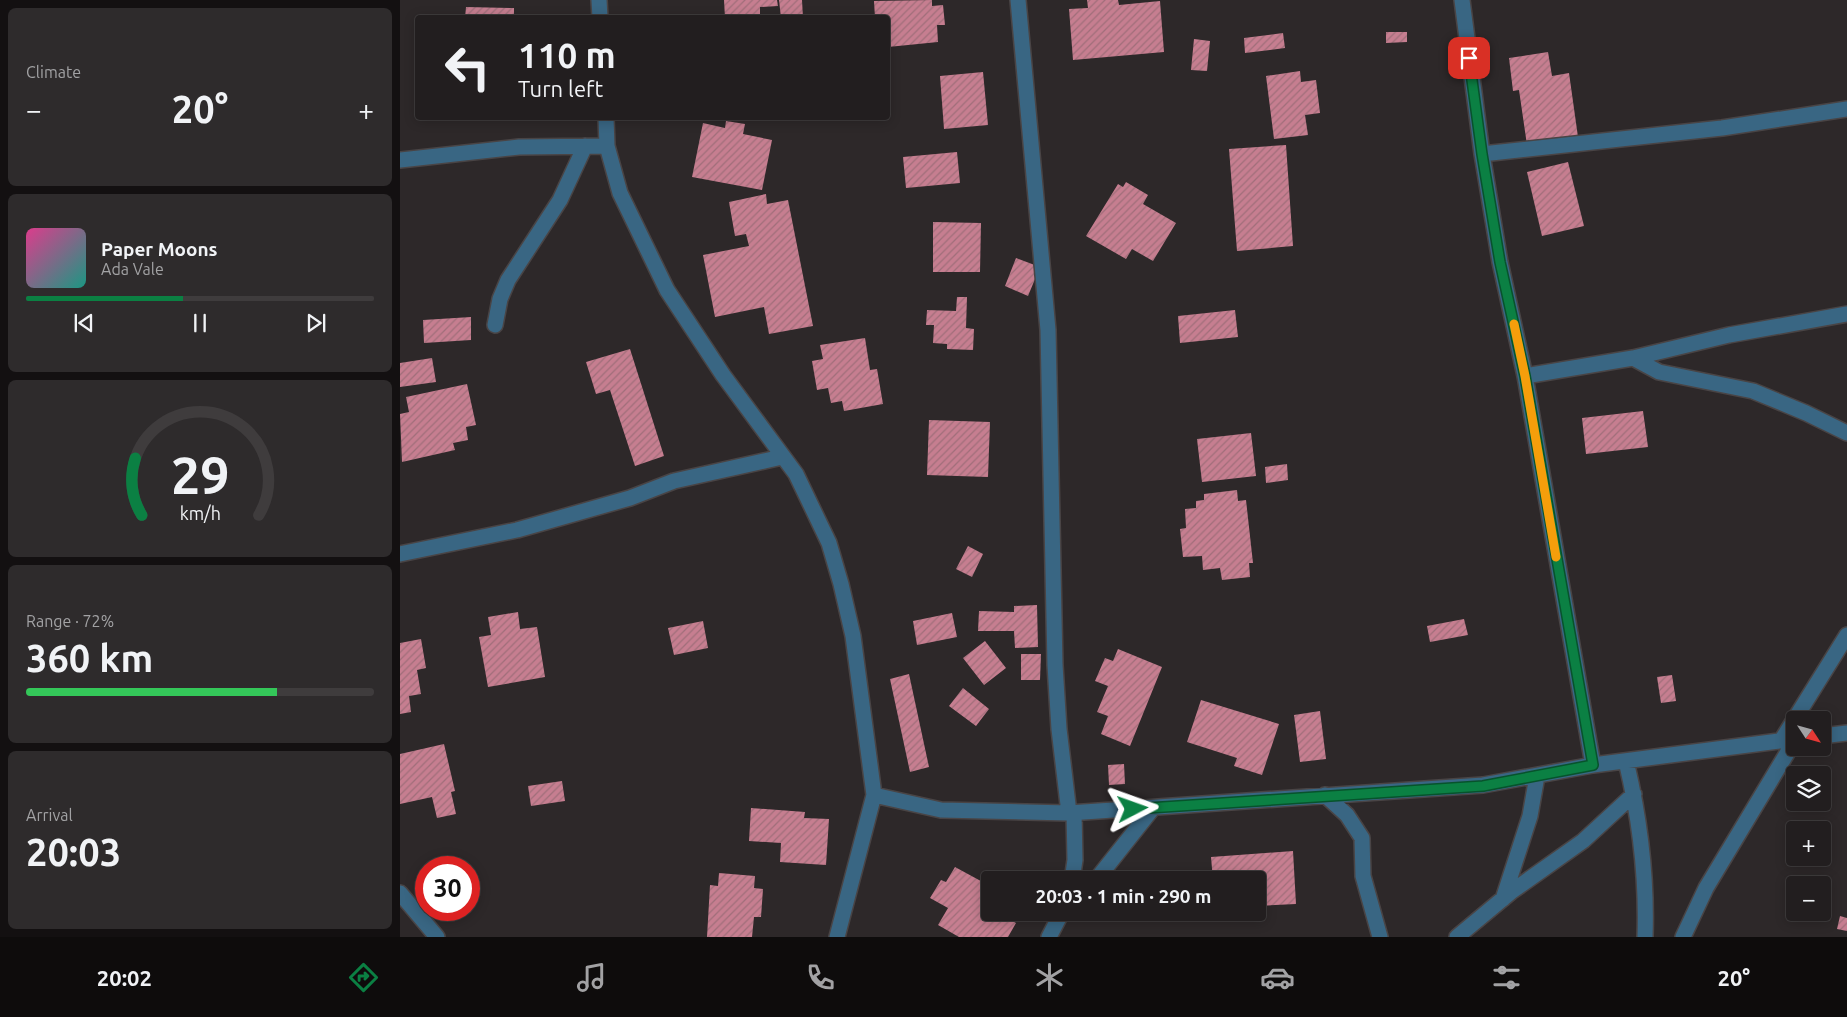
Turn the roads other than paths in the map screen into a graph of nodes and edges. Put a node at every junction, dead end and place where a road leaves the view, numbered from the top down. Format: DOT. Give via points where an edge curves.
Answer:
graph roads {
  1 [pos="599,0"];
  2 [pos="1018,0"];
  3 [pos="1462,0"];
  4 [pos="600,15"];
  5 [pos="1847,109"];
  6 [pos="606,120"];
  7 [pos="585,146"];
  8 [pos="607,146"];
  9 [pos="1482,154"];
  10 [pos="400,160"];
  11 [pos="1847,314"];
  12 [pos="494,325"];
  13 [pos="1632,358"];
  14 [pos="1525,376"];
  15 [pos="1847,433"];
  16 [pos="782,457"];
  17 [pos="400,554"];
  18 [pos="1847,635"];
  19 [pos="1806,711"];
  20 [pos="1847,732"];
  21 [pos="1831,735"];
  22 [pos="1786,741"];
  23 [pos="1786,747"];
  24 [pos="1626,761"];
  25 [pos="1593,765"];
  26 [pos="1537,776"];
  27 [pos="874,794"];
  28 [pos="1634,794"];
  29 [pos="1325,795"];
  30 [pos="1153,808"];
  31 [pos="1072,813"];
  32 [pos="1073,871"];
  33 [pos="1103,871"];
  34 [pos="400,893"];
  35 [pos="1503,900"];
  36 [pos="437,937"];
  37 [pos="837,937"];
  38 [pos="1380,937"];
  39 [pos="1457,937"];
  40 [pos="1645,937"];
  41 [pos="1683,937"];
  1 -- 4 [label="street"];
  2 -- 31 [label="street" via="1048,330 1059,729"];
  3 -- 9 [label="street"];
  5 -- 9 [label="street" via="1722,128"];
  6 -- 8 [label="street"];
  7 -- 8 [label="street"];
  7 -- 10 [label="street" via="483,149"];
  7 -- 12 [label="street" via="560,200 508,280"];
  8 -- 16 [label="street" via="620,193 667,290"];
  9 -- 14 [label="street" via="1500,262"];
  11 -- 13 [label="street" via="1728,335"];
  13 -- 14 [label="street"];
  13 -- 15 [label="street" via="1659,372 1754,391"];
  14 -- 25 [label="street"];
  16 -- 17 [label="street" via="674,482 517,530"];
  16 -- 27 [label="street" via="796,474 817,517 829,543 841,584 853,636"];
  18 -- 19 [label="street"];
  20 -- 21 [label="street"];
  22 -- 24 [label="street"];
  23 -- 41 [label="street" via="1706,888"];
  24 -- 25 [label="street"];
  24 -- 28 [label="street"];
  25 -- 26 [label="street"];
  26 -- 29 [label="street" via="1483,786"];
  26 -- 35 [label="street" via="1530,816"];
  27 -- 31 [label="street" via="941,810"];
  27 -- 37 [label="street"];
  28 -- 35 [label="street" via="1565,855"];
  28 -- 40 [label="street" via="1646,880"];
  29 -- 30 [label="street"];
  29 -- 38 [label="street" via="1347,814 1362,838 1363,876"];
  30 -- 31 [label="street"];
  30 -- 33 [label="street"];
  31 -- 32 [label="street"];
  34 -- 36 [label="street"];
  35 -- 39 [label="street"];
}
